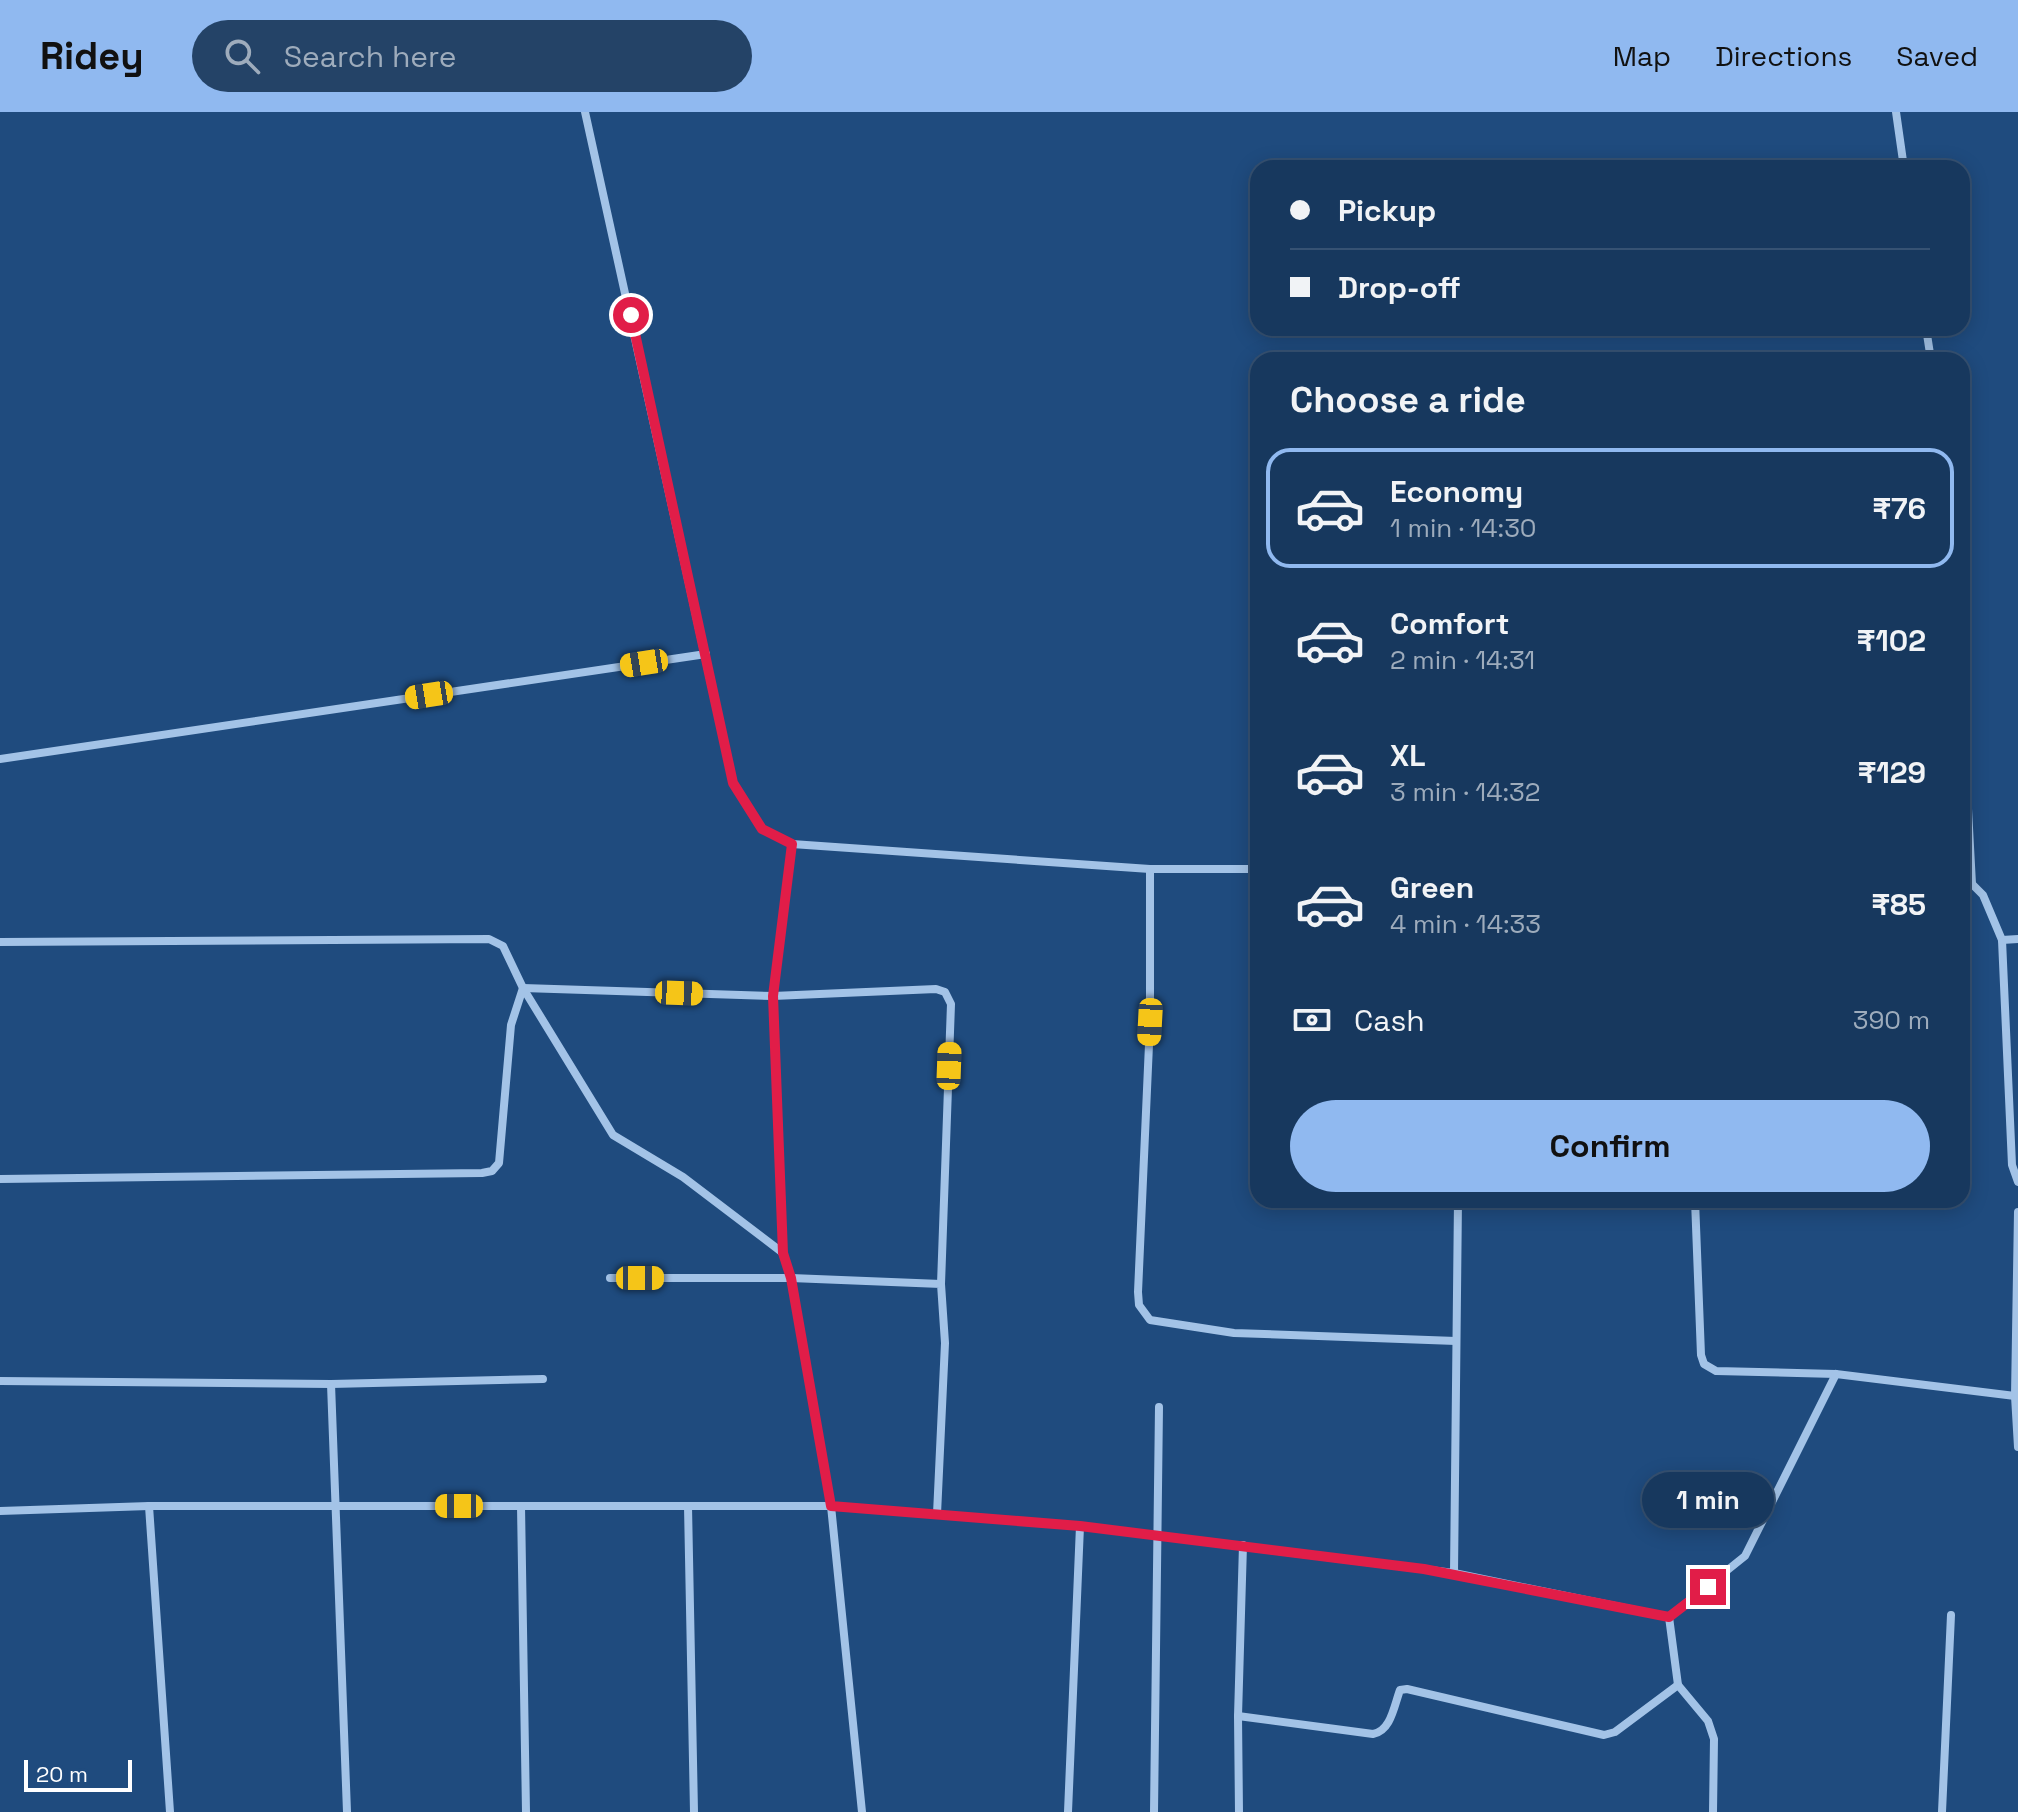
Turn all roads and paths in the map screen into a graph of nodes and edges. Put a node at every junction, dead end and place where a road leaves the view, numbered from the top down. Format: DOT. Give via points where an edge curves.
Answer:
graph roads {
  1 [pos="585,112"];
  2 [pos="1896,112"];
  3 [pos="1903,160"];
  4 [pos="706,654"];
  5 [pos="0,759"];
  6 [pos="792,844"];
  7 [pos="1970,846"];
  8 [pos="1150,869"];
  9 [pos="1250,869"];
  10 [pos="1972,884"];
  11 [pos="2018,939"];
  12 [pos="2002,940"];
  13 [pos="0,942"];
  14 [pos="523,988"];
  15 [pos="773,996"];
  16 [pos="0,1179"];
  17 [pos="2018,1182"];
  18 [pos="1458,1208"];
  19 [pos="1695,1208"];
  20 [pos="2018,1212"];
  21 [pos="783,1253"];
  22 [pos="610,1278"];
  23 [pos="791,1278"];
  24 [pos="941,1284"];
  25 [pos="1456,1341"];
  26 [pos="1836,1374"];
  27 [pos="543,1379"];
  28 [pos="0,1381"];
  29 [pos="331,1384"];
  30 [pos="2015,1396"];
  31 [pos="1159,1407"];
  32 [pos="2018,1447"];
  33 [pos="149,1506"];
  34 [pos="336,1506"];
  35 [pos="521,1506"];
  36 [pos="688,1506"];
  37 [pos="831,1506"];
  38 [pos="0,1511"];
  39 [pos="937,1514"];
  40 [pos="1080,1526"];
  41 [pos="1157,1534"];
  42 [pos="1243,1545"];
  43 [pos="1454,1573"];
  44 [pos="1951,1615"];
  45 [pos="1669,1617"];
  46 [pos="1678,1685"];
  47 [pos="1238,1716"];
  48 [pos="170,1812"];
  49 [pos="347,1812"];
  50 [pos="526,1812"];
  51 [pos="694,1812"];
  52 [pos="862,1812"];
  53 [pos="1068,1812"];
  54 [pos="1154,1812"];
  55 [pos="1239,1812"];
  56 [pos="1713,1812"];
  57 [pos="1942,1812"];
  1 -- 4 [label="street"];
  2 -- 3 [label="street"];
  4 -- 5 [label="street"];
  4 -- 6 [label="street" via="733,783 762,829"];
  6 -- 8 [label="street"];
  6 -- 15 [label="street"];
  7 -- 10 [label="street"];
  8 -- 9 [label="street"];
  8 -- 25 [label="street" via="1150,1022 1138,1292 1144,1314 1150,1320 1234,1333"];
  10 -- 12 [label="street" via="1992,911"];
  11 -- 12 [label="street"];
  12 -- 17 [label="street" via="2012,1165"];
  13 -- 14 [label="street" via="489,939 503,946"];
  14 -- 15 [label="street"];
  14 -- 16 [label="street" via="511,1025 499,1163 492,1171"];
  14 -- 21 [label="street" via="613,1135 683,1177"];
  15 -- 21 [label="street"];
  15 -- 24 [label="street" via="936,989 949,997"];
  18 -- 25 [label="street"];
  19 -- 26 [label="street" via="1704,1364 1716,1371"];
  20 -- 30 [label="street"];
  21 -- 23 [label="street"];
  22 -- 23 [label="street"];
  23 -- 24 [label="street"];
  23 -- 37 [label="street"];
  24 -- 39 [label="street" via="945,1343"];
  25 -- 43 [label="street"];
  26 -- 30 [label="street"];
  26 -- 45 [label="street" via="1745,1556"];
  27 -- 29 [label="street"];
  28 -- 29 [label="street"];
  29 -- 34 [label="street"];
  30 -- 32 [label="street"];
  31 -- 41 [label="street"];
  33 -- 34 [label="street"];
  33 -- 38 [label="street"];
  33 -- 48 [label="street"];
  34 -- 35 [label="street"];
  34 -- 49 [label="street"];
  35 -- 36 [label="street"];
  35 -- 50 [label="street"];
  36 -- 37 [label="street"];
  36 -- 51 [label="street"];
  37 -- 39 [label="street"];
  37 -- 52 [label="street"];
  39 -- 40 [label="street"];
  40 -- 41 [label="street"];
  40 -- 53 [label="street"];
  41 -- 42 [label="street"];
  41 -- 54 [label="street"];
  42 -- 43 [label="street"];
  42 -- 47 [label="street"];
  43 -- 45 [label="street"];
  44 -- 57 [label="street"];
  45 -- 46 [label="street"];
  46 -- 47 [label="street" via="1604,1735 1407,1689 1400,1690 1381,1733"];
  46 -- 56 [label="street" via="1708,1721 1714,1739"];
  47 -- 55 [label="street"];
}
